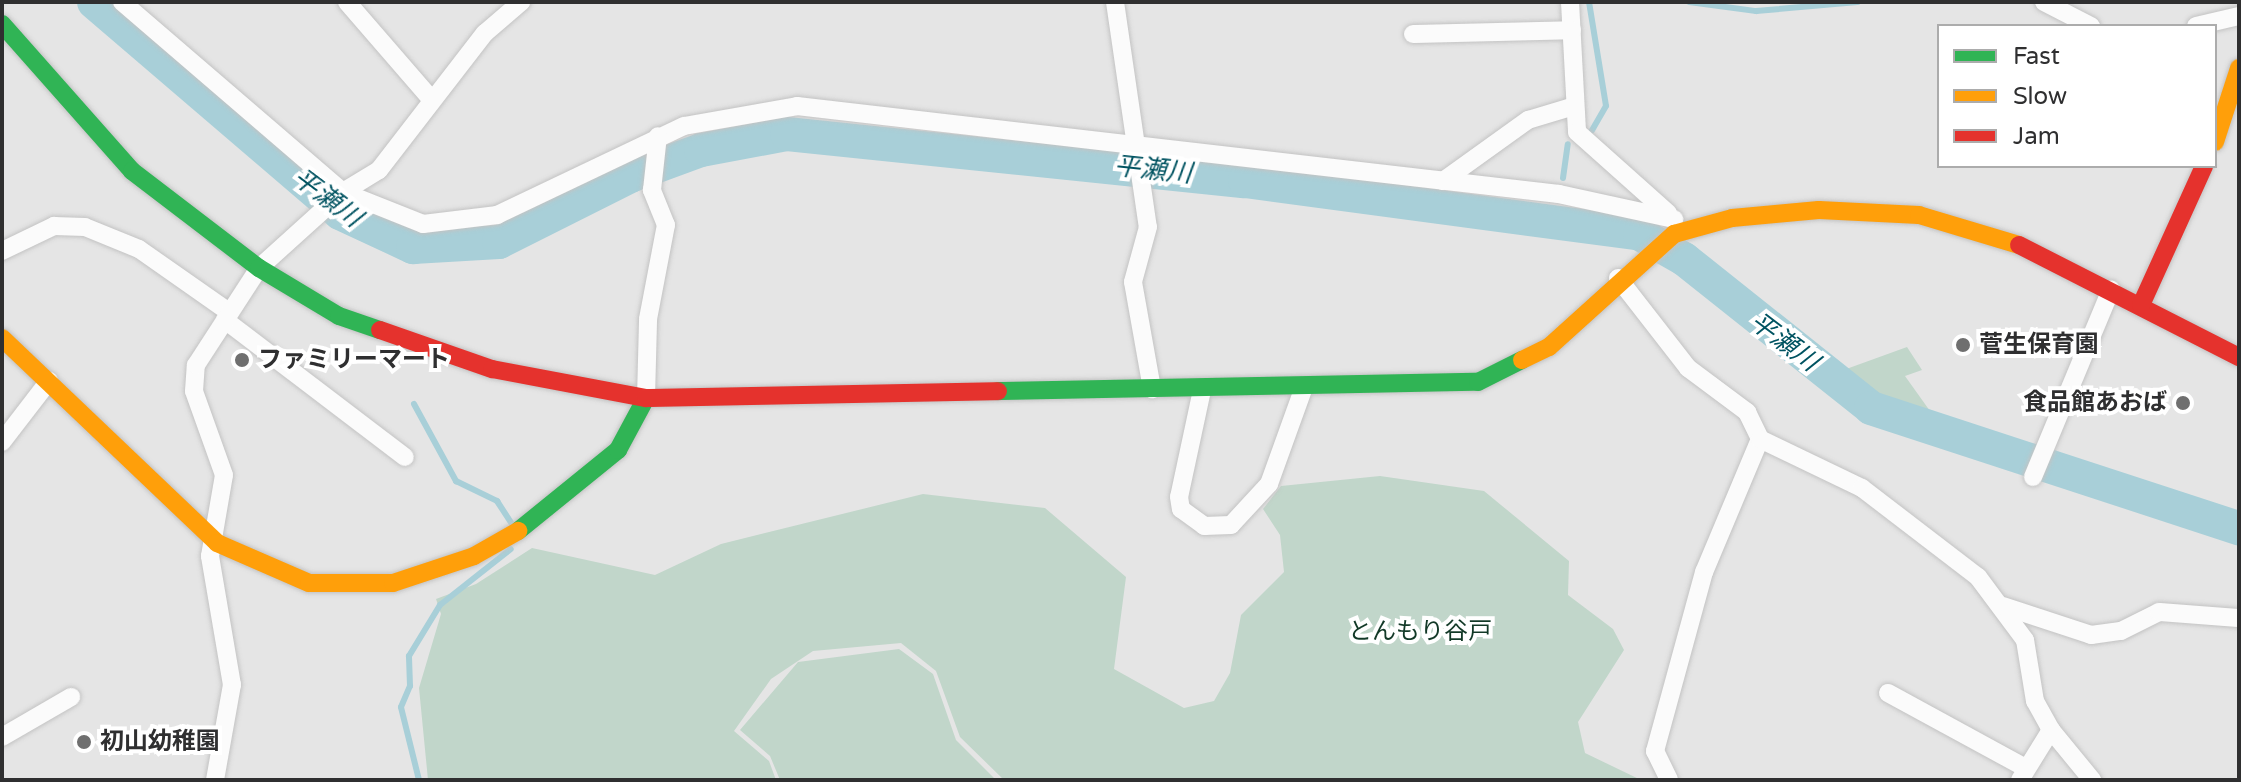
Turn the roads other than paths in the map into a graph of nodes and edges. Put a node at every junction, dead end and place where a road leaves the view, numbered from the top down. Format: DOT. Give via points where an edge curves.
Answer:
graph roads {
  1 [pos="122,2"];
  2 [pos="347,2"];
  3 [pos="521,2"];
  4 [pos="1115,2"];
  5 [pos="1570,2"];
  6 [pos="2044,2"];
  7 [pos="2239,16"];
  8 [pos="2,24"];
  9 [pos="2087,24"];
  10 [pos="2205,24"];
  11 [pos="1572,30"];
  12 [pos="1413,34"];
  13 [pos="2239,68"];
  14 [pos="431,99"];
  15 [pos="1571,107"];
  16 [pos="2217,136"];
  17 [pos="658,137"];
  18 [pos="1133,151"];
  19 [pos="2203,168"];
  20 [pos="1443,181"];
  21 [pos="343,192"];
  22 [pos="1680,227"];
  23 [pos="2,251"];
  24 [pos="259,268"];
  25 [pos="1618,278"];
  26 [pos="2111,290"];
  27 [pos="2141,305"];
  28 [pos="227,316"];
  29 [pos="2,338"];
  30 [pos="2239,357"];
  31 [pos="49,381"];
  32 [pos="1304,387"];
  33 [pos="1152,389"];
  34 [pos="1202,390"];
  35 [pos="646,398"];
  36 [pos="1760,439"];
  37 [pos="2,442"];
  38 [pos="405,457"];
  39 [pos="2034,474"];
  40 [pos="217,543"];
  41 [pos="2003,606"];
  42 [pos="2239,618"];
  43 [pos="1888,693"];
  44 [pos="71,697"];
  45 [pos="2051,730"];
  46 [pos="2,737"];
  47 [pos="2022,774"];
  48 [pos="215,780"];
  49 [pos="1669,780"];
  50 [pos="2092,780"];
  1 -- 21 [label="street"];
  2 -- 14 [label="street"];
  3 -- 14 [label="street"];
  4 -- 18 [label="street"];
  5 -- 11 [label="street"];
  6 -- 9 [label="street"];
  7 -- 10 [label="street"];
  8 -- 24 [label="street" via="120,160"];
  11 -- 12 [label="street"];
  11 -- 15 [label="street"];
  13 -- 16 [label="street"];
  14 -- 21 [label="street" via="379,170"];
  15 -- 20 [label="street" via="1528,120"];
  15 -- 22 [label="street" via="1577,132"];
  17 -- 18 [label="street" via="724,115 797,106"];
  17 -- 21 [label="street" via="466,222 423,224"];
  17 -- 35 [label="street" via="652,188 666,225 648,319"];
  18 -- 20 [label="street"];
  18 -- 33 [label="street" via="1148,227 1134,302"];
  19 -- 27 [label="street"];
  20 -- 22 [label="street" via="1634,206"];
  21 -- 24 [label="street"];
  22 -- 25 [label="street"];
  22 -- 26 [label="street" via="1819,210 1919,215 2032,248"];
  23 -- 28 [label="street" via="54,226 85,227 139,249"];
  24 -- 28 [label="street"];
  24 -- 35 [label="street" via="339,316 416,345 492,369"];
  25 -- 32 [label="street" via="1549,347 1503,376 1455,385"];
  25 -- 36 [label="street" via="1688,368 1747,412"];
  26 -- 27 [label="street"];
  26 -- 39 [label="street"];
  27 -- 30 [label="street"];
  28 -- 38 [label="street"];
  28 -- 40 [label="street" via="192,378 224,475"];
  29 -- 31 [label="street"];
  31 -- 37 [label="street"];
  31 -- 40 [label="street"];
  32 -- 34 [label="street"];
  32 -- 34 [label="street" via="1269,484 1231,525 1204,526 1181,509"];
  33 -- 34 [label="street"];
  33 -- 35 [label="street"];
  35 -- 40 [label="street" via="618,450 524,529 433,574 354,587 273,573"];
  36 -- 41 [label="street" via="1862,488 1949,551"];
  36 -- 49 [label="street" via="1704,572 1655,751"];
  40 -- 48 [label="street" via="210,556 232,685"];
  41 -- 42 [label="street" via="2091,635 2121,631 2159,612"];
  41 -- 45 [label="street" via="2025,640 2035,701"];
  43 -- 47 [label="street"];
  44 -- 46 [label="street"];
  45 -- 47 [label="street"];
  45 -- 50 [label="street"];
}
